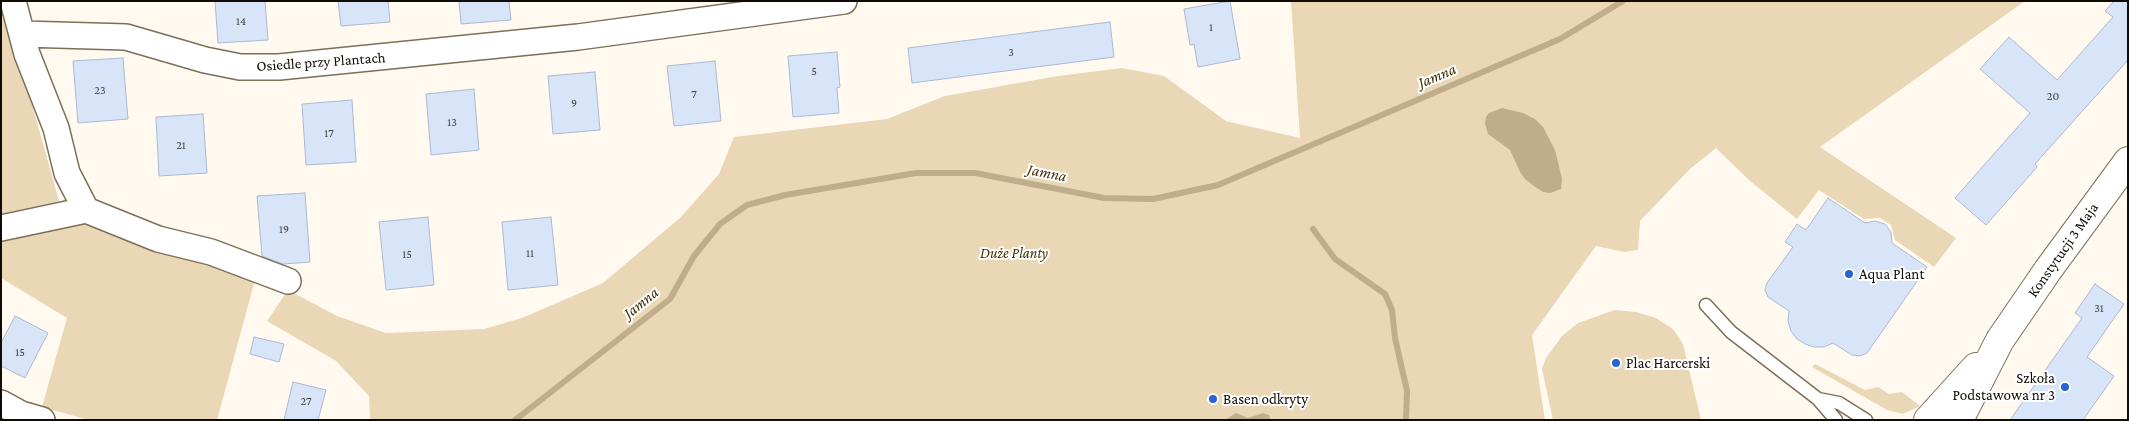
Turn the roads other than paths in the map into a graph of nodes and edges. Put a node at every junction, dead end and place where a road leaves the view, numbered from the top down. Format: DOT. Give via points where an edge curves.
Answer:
graph roads {
  1 [pos="13,1"];
  2 [pos="844,1"];
  3 [pos="23,34"];
  4 [pos="2128,161"];
  5 [pos="86,210"];
  6 [pos="1,228"];
  7 [pos="288,281"];
  8 [pos="1706,305"];
  9 [pos="2000,340"];
  10 [pos="1818,398"];
  11 [pos="1,403"];
  12 [pos="42,420"];
  13 [pos="1836,420"];
  14 [pos="1866,420"];
  15 [pos="1928,420"];
  16 [pos="1959,420"];
  1 -- 3 [label="street"];
  2 -- 3 [label="street, Osiedle przy Plantach" via="578,37 279,67 240,68 126,36"];
  3 -- 5 [label="street" via="27,54 56,128 67,173"];
  4 -- 9 [label="street, Konstytucji 3 Maja"];
  5 -- 6 [label="street"];
  5 -- 7 [label="street" via="158,240 210,252"];
  8 -- 10 [label="lane" via="1731,332"];
  9 -- 15 [label="street, Konstytucji 3 Maja"];
  9 -- 16 [label="street, Konstytucji 3 Maja"];
  10 -- 13 [label="lane"];
  10 -- 14 [label="lane" via="1839,403"];
  11 -- 12 [label="street" via="21,414"];
}
